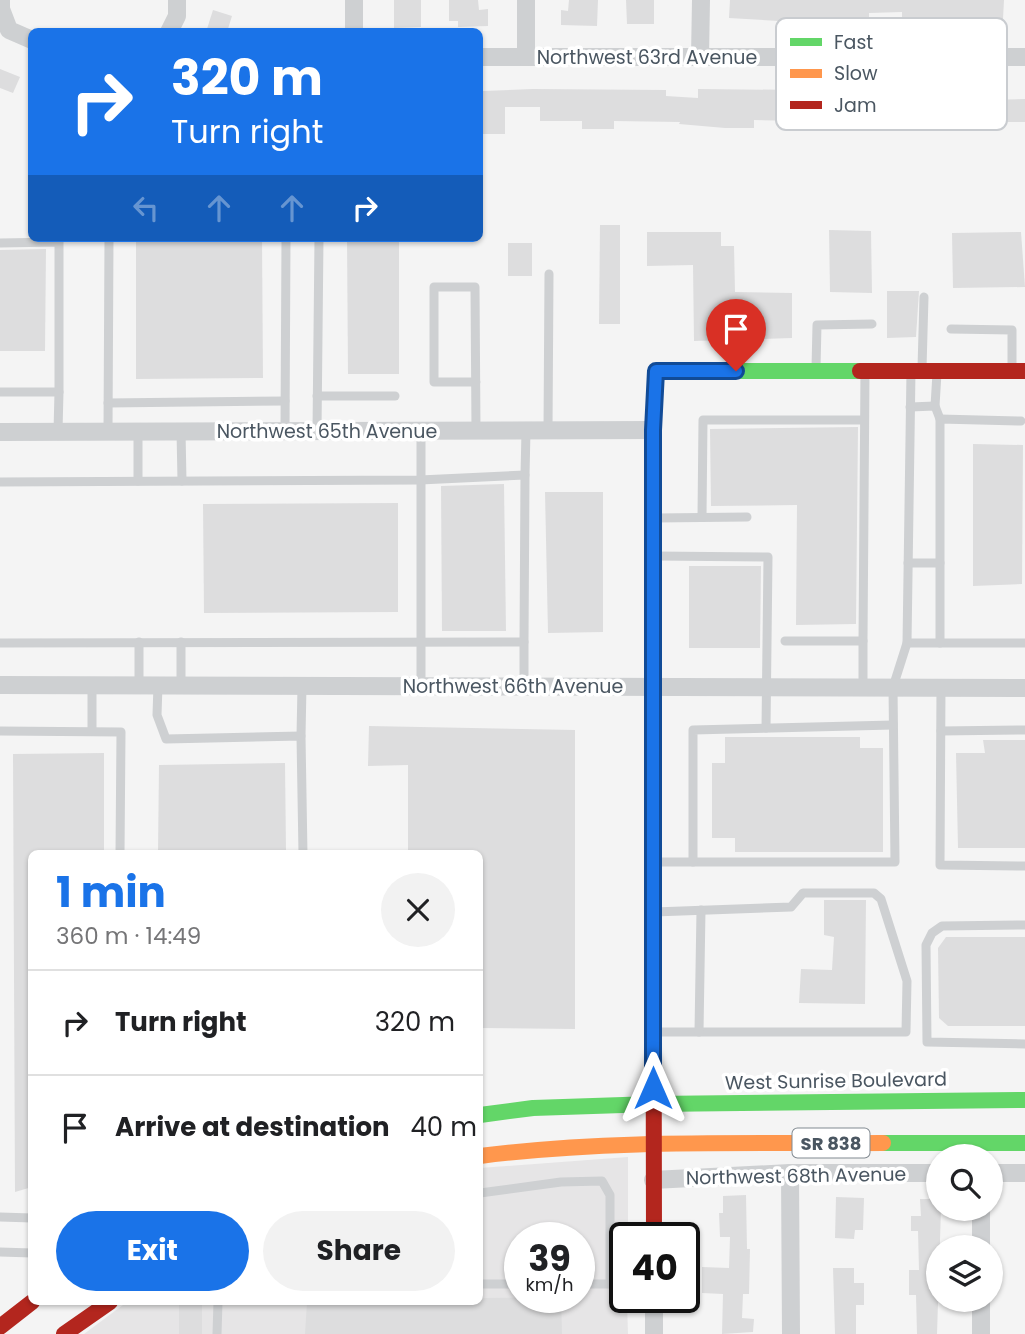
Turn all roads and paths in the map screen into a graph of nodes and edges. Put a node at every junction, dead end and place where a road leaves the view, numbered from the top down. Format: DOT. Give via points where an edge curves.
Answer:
graph roads {
  1 [pos="1,0"];
  2 [pos="177,0"];
  3 [pos="354,0"];
  4 [pos="526,0"];
  5 [pos="701,0"];
  6 [pos="171,28"];
  7 [pos="354,28"];
  8 [pos="28,38"];
  9 [pos="483,57"];
  10 [pos="526,57"];
  11 [pos="701,57"];
  12 [pos="776,57"];
  13 [pos="1007,57"];
  14 [pos="1025,57"];
  15 [pos="109,242"];
  16 [pos="286,242"];
  17 [pos="319,242"];
  18 [pos="0,243"];
  19 [pos="549,274"];
  20 [pos="924,297"];
  21 [pos="872,324"];
  22 [pos="951,329"];
  23 [pos="865,369"];
  24 [pos="816,370"];
  25 [pos="923,370"];
  26 [pos="1018,371"];
  27 [pos="476,382"];
  28 [pos="0,392"];
  29 [pos="59,392"];
  30 [pos="317,396"];
  31 [pos="395,396"];
  32 [pos="285,401"];
  33 [pos="108,403"];
  34 [pos="935,406"];
  35 [pos="910,407"];
  36 [pos="940,419"];
  37 [pos="864,420"];
  38 [pos="1021,421"];
  39 [pos="526,430"];
  40 [pos="548,430"];
  41 [pos="653,430"];
  42 [pos="108,431"];
  43 [pos="138,431"];
  44 [pos="181,431"];
  45 [pos="285,431"];
  46 [pos="317,431"];
  47 [pos="421,431"];
  48 [pos="476,431"];
  49 [pos="0,432"];
  50 [pos="58,432"];
  51 [pos="525,475"];
  52 [pos="420,480"];
  53 [pos="138,481"];
  54 [pos="182,481"];
  55 [pos="0,482"];
  56 [pos="654,517"];
  57 [pos="702,517"];
  58 [pos="747,517"];
  59 [pos="654,556"];
  60 [pos="908,563"];
  61 [pos="940,563"];
  62 [pos="421,640"];
  63 [pos="785,641"];
  64 [pos="863,641"];
  65 [pos="139,642"];
  66 [pos="181,642"];
  67 [pos="524,642"];
  68 [pos="0,643"];
  69 [pos="907,643"];
  70 [pos="940,643"];
  71 [pos="1025,643"];
  72 [pos="0,685"];
  73 [pos="92,685"];
  74 [pos="139,685"];
  75 [pos="158,685"];
  76 [pos="181,685"];
  77 [pos="302,685"];
  78 [pos="421,686"];
  79 [pos="524,686"];
  80 [pos="655,686"];
  81 [pos="767,687"];
  82 [pos="863,687"];
  83 [pos="893,687"];
  84 [pos="941,687"];
  85 [pos="1025,688"];
  86 [pos="893,726"];
  87 [pos="766,728"];
  88 [pos="1025,730"];
  89 [pos="0,731"];
  90 [pos="941,731"];
  91 [pos="92,732"];
  92 [pos="301,736"];
  93 [pos="120,850"];
  94 [pos="303,850"];
  95 [pos="654,862"];
  96 [pos="693,862"];
  97 [pos="1025,866"];
  98 [pos="701,910"];
  99 [pos="654,912"];
  100 [pos="1025,925"];
  101 [pos="654,1032"];
  102 [pos="699,1032"];
  103 [pos="1025,1044"];
  104 [pos="1025,1100"];
  105 [pos="653,1104"];
  106 [pos="483,1115"];
  107 [pos="1025,1143"];
  108 [pos="654,1144"];
  109 [pos="483,1156"];
  110 [pos="790,1173"];
  111 [pos="926,1173"];
  112 [pos="1003,1173"];
  113 [pos="1025,1173"];
  114 [pos="653,1180"];
  115 [pos="483,1193"];
  116 [pos="0,1217"];
  117 [pos="28,1218"];
  118 [pos="610,1222"];
  119 [pos="654,1222"];
  120 [pos="0,1252"];
  121 [pos="28,1253"];
  122 [pos="483,1284"];
  123 [pos="504,1284"];
  124 [pos="28,1305"];
  125 [pos="106,1305"];
  126 [pos="218,1305"];
  127 [pos="981,1312"];
  128 [pos="654,1313"];
  129 [pos="0,1327"];
  130 [pos="64,1334"];
  131 [pos="217,1334"];
  132 [pos="654,1334"];
  133 [pos="791,1334"];
  134 [pos="981,1334"];
  1 -- 8 [label="street" via="9,30"];
  2 -- 6 [label="street"];
  3 -- 7 [label="street"];
  4 -- 10 [label="street"];
  5 -- 11 [label="street"];
  9 -- 10 [label="street, Northwest 63rd Avenue"];
  10 -- 11 [label="street, Northwest 63rd Avenue"];
  11 -- 12 [label="street, Northwest 63rd Avenue"];
  13 -- 14 [label="street, Northwest 63rd Avenue"];
  15 -- 33 [label="lane"];
  16 -- 32 [label="lane"];
  17 -- 30 [label="lane"];
  18 -- 29 [label="lane" via="59,242"];
  19 -- 40 [label="lane"];
  20 -- 25 [label="lane"];
  21 -- 24 [label="lane" via="817,325"];
  22 -- 26 [label="lane" via="1012,330"];
  23 -- 24 [label="main road"];
  23 -- 25 [label="main road"];
  23 -- 37 [label="lane"];
  24 -- 41 [label="main road" via="656,371"];
  25 -- 26 [label="main road"];
  25 -- 34 [label="lane"];
  25 -- 35 [label="lane"];
  27 -- 27 [label="lane" via="475,286 434,287 434,382"];
  27 -- 48 [label="lane"];
  28 -- 29 [label="lane"];
  29 -- 50 [label="lane"];
  30 -- 31 [label="lane"];
  30 -- 46 [label="lane"];
  32 -- 33 [label="lane"];
  32 -- 45 [label="lane"];
  33 -- 42 [label="lane"];
  34 -- 35 [label="lane"];
  34 -- 36 [label="lane"];
  35 -- 60 [label="lane"];
  36 -- 38 [label="lane"];
  36 -- 61 [label="lane"];
  37 -- 57 [label="lane" via="703,420"];
  37 -- 64 [label="lane"];
  39 -- 40 [label="street, Northwest 65th Avenue"];
  39 -- 48 [label="street, Northwest 65th Avenue"];
  39 -- 51 [label="lane"];
  40 -- 41 [label="street, Northwest 65th Avenue"];
  41 -- 56 [label="main road"];
  42 -- 43 [label="street, Northwest 65th Avenue"];
  42 -- 50 [label="street, Northwest 65th Avenue"];
  43 -- 44 [label="street, Northwest 65th Avenue"];
  43 -- 53 [label="lane"];
  44 -- 45 [label="street, Northwest 65th Avenue"];
  44 -- 54 [label="lane"];
  45 -- 46 [label="street, Northwest 65th Avenue"];
  46 -- 47 [label="street, Northwest 65th Avenue"];
  47 -- 48 [label="street, Northwest 65th Avenue"];
  47 -- 52 [label="lane"];
  49 -- 50 [label="street, Northwest 65th Avenue"];
  51 -- 52 [label="lane"];
  51 -- 67 [label="lane"];
  52 -- 54 [label="lane"];
  52 -- 62 [label="lane"];
  53 -- 54 [label="lane"];
  53 -- 55 [label="lane"];
  56 -- 57 [label="lane"];
  56 -- 59 [label="main road"];
  57 -- 58 [label="lane"];
  59 -- 80 [label="main road"];
  59 -- 81 [label="lane" via="768,556"];
  60 -- 61 [label="lane"];
  60 -- 69 [label="lane"];
  61 -- 70 [label="lane"];
  62 -- 66 [label="lane"];
  62 -- 67 [label="lane"];
  62 -- 78 [label="lane"];
  63 -- 64 [label="lane"];
  64 -- 82 [label="lane"];
  65 -- 66 [label="lane"];
  65 -- 68 [label="lane"];
  65 -- 74 [label="lane"];
  66 -- 76 [label="lane"];
  67 -- 79 [label="lane"];
  69 -- 70 [label="lane"];
  69 -- 83 [label="lane"];
  70 -- 71 [label="lane"];
  72 -- 73 [label="street, Northwest 66th Avenue"];
  73 -- 74 [label="street, Northwest 66th Avenue"];
  73 -- 91 [label="lane"];
  74 -- 75 [label="street, Northwest 66th Avenue"];
  75 -- 76 [label="street, Northwest 66th Avenue"];
  75 -- 92 [label="lane" via="157,715 166,739"];
  76 -- 77 [label="street, Northwest 66th Avenue"];
  77 -- 78 [label="street, Northwest 66th Avenue"];
  77 -- 92 [label="lane"];
  78 -- 79 [label="street, Northwest 66th Avenue"];
  79 -- 80 [label="street, Northwest 66th Avenue"];
  80 -- 81 [label="street, Northwest 66th Avenue"];
  80 -- 95 [label="main road"];
  81 -- 82 [label="street, Northwest 66th Avenue"];
  81 -- 87 [label="lane"];
  82 -- 83 [label="street, Northwest 66th Avenue"];
  83 -- 84 [label="street, Northwest 66th Avenue"];
  83 -- 86 [label="lane"];
  84 -- 85 [label="street, Northwest 66th Avenue"];
  84 -- 90 [label="lane"];
  86 -- 87 [label="lane"];
  86 -- 96 [label="lane" via="895,862"];
  87 -- 96 [label="lane" via="694,730"];
  88 -- 90 [label="lane"];
  89 -- 91 [label="lane"];
  90 -- 97 [label="lane" via="940,865"];
  91 -- 93 [label="lane" via="121,732"];
  92 -- 94 [label="lane"];
  95 -- 96 [label="lane"];
  95 -- 99 [label="main road"];
  98 -- 99 [label="lane"];
  98 -- 102 [label="lane"];
  98 -- 102 [label="lane" via="791,907 803,893 874,893 881,899 906,981 906,1032"];
  99 -- 101 [label="main road"];
  100 -- 103 [label="lane" via="942,926 926,945 927,1042"];
  101 -- 102 [label="lane"];
  101 -- 105 [label="main road"];
  104 -- 105 [label="main road, West Sunrise Boulevard / SR 838"];
  105 -- 106 [label="main road, West Sunrise Boulevard / SR 838"];
  105 -- 108 [label="main road"];
  107 -- 108 [label="main road, SR 838"];
  108 -- 109 [label="main road, SR 838" via="541,1148"];
  108 -- 114 [label="main road"];
  110 -- 111 [label="street, Northwest 68th Avenue"];
  110 -- 114 [label="street, Northwest 68th Avenue"];
  110 -- 133 [label="street"];
  112 -- 113 [label="street"];
  114 -- 119 [label="main road"];
  115 -- 118 [label="lane" via="602,1181 610,1195"];
  116 -- 117 [label="lane"];
  120 -- 121 [label="lane"];
  122 -- 123 [label="lane"];
  124 -- 129 [label="main road"];
  125 -- 130 [label="main road"];
  126 -- 131 [label="lane"];
  127 -- 134 [label="street"];
  128 -- 132 [label="street"];
}
